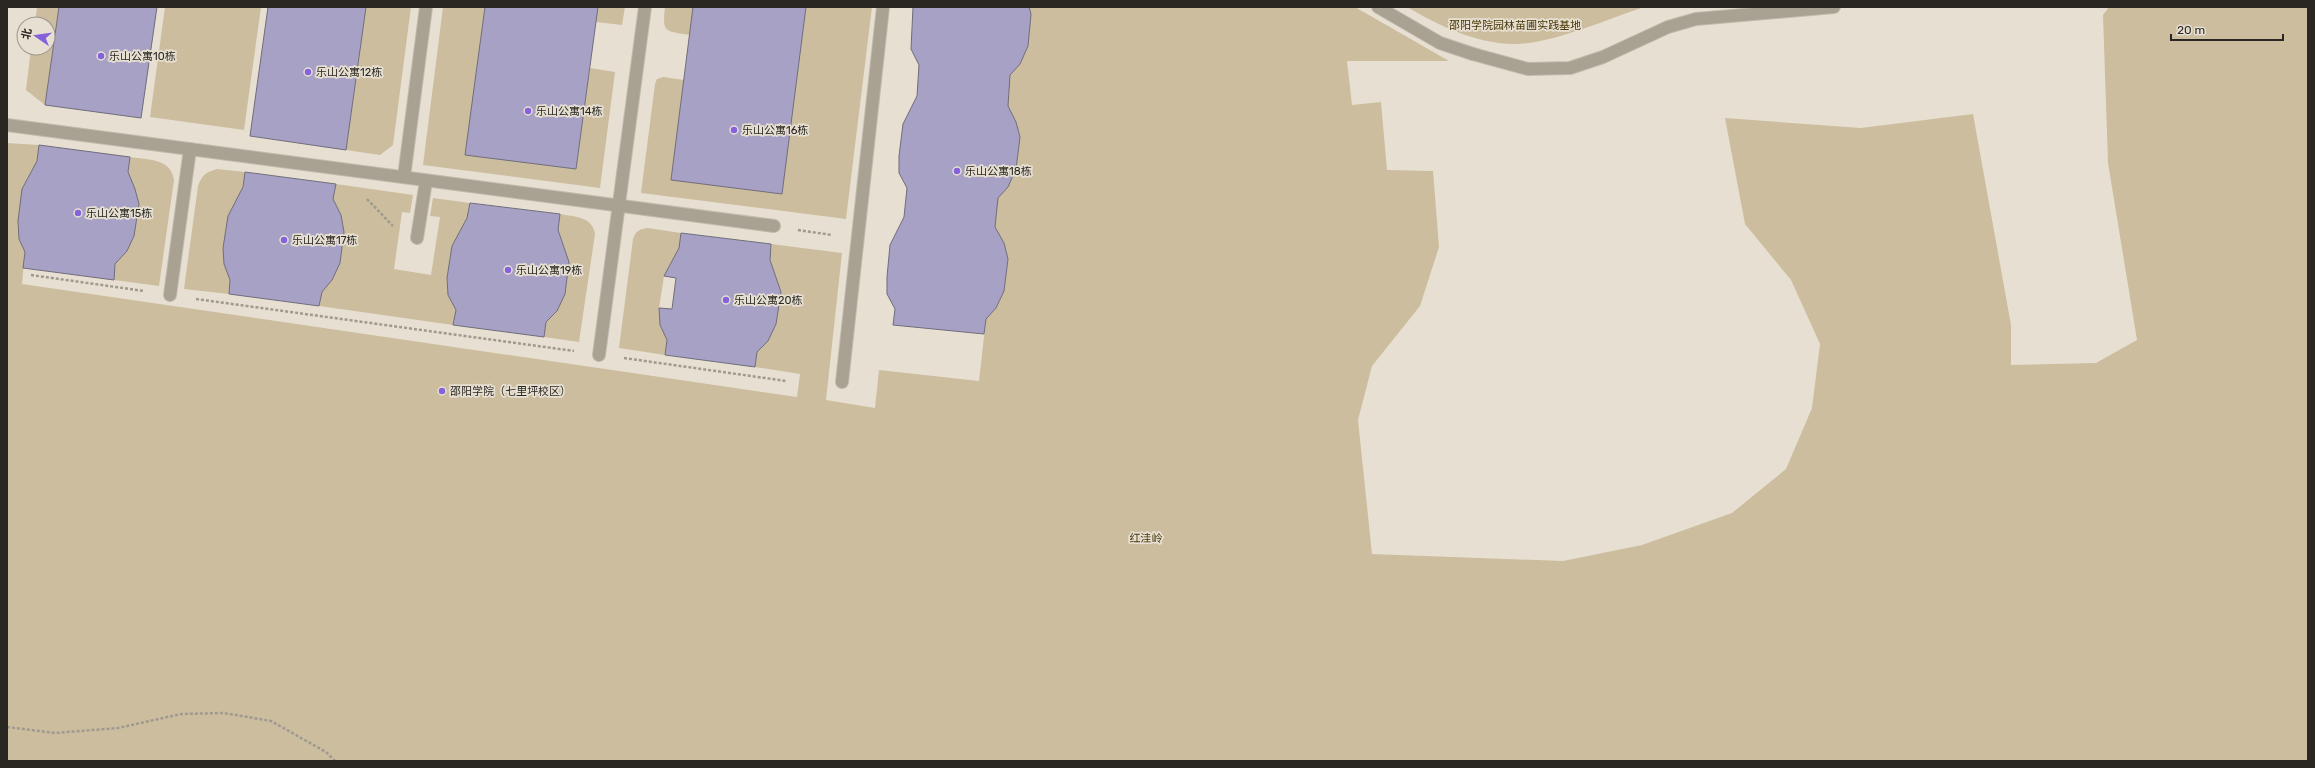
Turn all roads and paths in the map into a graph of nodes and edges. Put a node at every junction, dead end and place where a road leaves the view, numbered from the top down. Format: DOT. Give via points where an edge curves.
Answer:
graph roads {
  1 [pos="426,7"];
  2 [pos="645,7"];
  3 [pos="883,7"];
  4 [pos="1378,7"];
  5 [pos="1834,7"];
  6 [pos="7,125"];
  7 [pos="190,149"];
  8 [pos="337,168"];
  9 [pos="404,177"];
  10 [pos="426,181"];
  11 [pos="620,206"];
  12 [pos="774,226"];
  13 [pos="832,235"];
  14 [pos="417,238"];
  15 [pos="31,276"];
  16 [pos="170,295"];
  17 [pos="599,355"];
  18 [pos="786,381"];
  19 [pos="842,382"];
  20 [pos="7,728"];
  21 [pos="335,761"];
  1 -- 9 [label="street"];
  2 -- 11 [label="street"];
  3 -- 19 [label="street"];
  4 -- 5 [label="street" via="1440,43 1528,69 1570,68 1604,57 1668,27 1696,19"];
  6 -- 7 [label="street"];
  7 -- 8 [label="street"];
  7 -- 16 [label="street"];
  8 -- 9 [label="street"];
  8 -- 14 [label="path" via="402,235"];
  9 -- 10 [label="street"];
  10 -- 11 [label="street"];
  10 -- 14 [label="street"];
  11 -- 12 [label="street"];
  11 -- 17 [label="street"];
  12 -- 13 [label="path"];
  15 -- 16 [label="path"];
  16 -- 17 [label="path"];
  17 -- 18 [label="path"];
  20 -- 21 [label="path" via="55,734 118,728 181,714 224,713 271,721 326,752"];
}
